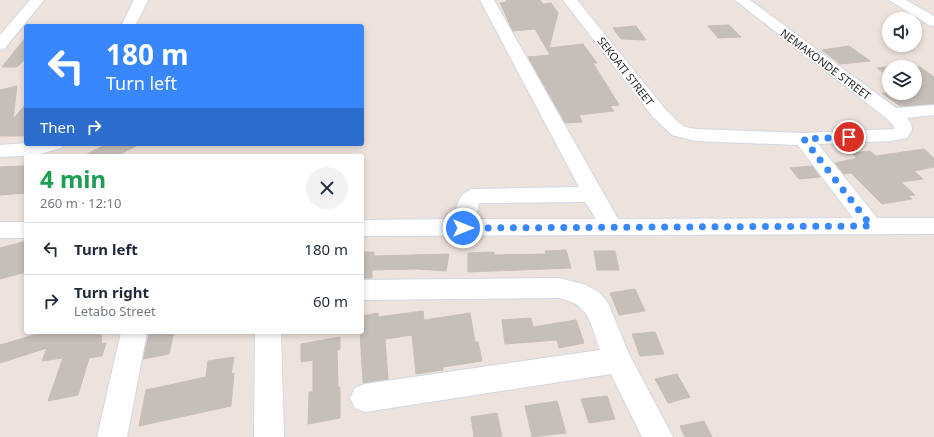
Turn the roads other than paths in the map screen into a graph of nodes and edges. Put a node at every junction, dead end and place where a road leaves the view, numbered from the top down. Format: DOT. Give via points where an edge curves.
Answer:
graph roads {
  1 [pos="37,0"];
  2 [pos="141,0"];
  3 [pos="487,0"];
  4 [pos="570,0"];
  5 [pos="742,0"];
  6 [pos="896,0"];
  7 [pos="934,22"];
  8 [pos="129,24"];
  9 [pos="0,45"];
  10 [pos="934,110"];
  11 [pos="892,114"];
  12 [pos="804,139"];
  13 [pos="47,146"];
  14 [pos="0,151"];
  15 [pos="596,199"];
  16 [pos="871,226"];
  17 [pos="934,226"];
  18 [pos="612,227"];
  19 [pos="364,228"];
  20 [pos="463,228"];
  21 [pos="0,230"];
  22 [pos="24,230"];
  23 [pos="364,290"];
  24 [pos="134,334"];
  25 [pos="269,334"];
  26 [pos="618,360"];
  27 [pos="365,398"];
  28 [pos="112,437"];
  29 [pos="269,437"];
  30 [pos="658,437"];
  1 -- 9 [label="street"];
  2 -- 8 [label="street"];
  3 -- 15 [label="street"];
  4 -- 12 [label="street, SEKOATI STREET" via="659,113 673,127 689,134"];
  5 -- 11 [label="street, NEMAKONDE STREET"];
  6 -- 7 [label="street"];
  10 -- 11 [label="street"];
  11 -- 12 [label="street, NEMAKONDE STREET" via="902,123 903,130 900,134"];
  12 -- 16 [label="street"];
  13 -- 14 [label="street"];
  15 -- 18 [label="street"];
  15 -- 20 [label="street" via="582,194 473,196 468,202"];
  16 -- 17 [label="street"];
  16 -- 18 [label="street"];
  18 -- 20 [label="street"];
  19 -- 20 [label="street"];
  21 -- 22 [label="street"];
  23 -- 26 [label="street" via="559,288 576,292 591,300 599,311"];
  24 -- 28 [label="street"];
  25 -- 29 [label="street"];
  26 -- 27 [label="street"];
  26 -- 30 [label="street"];
}
